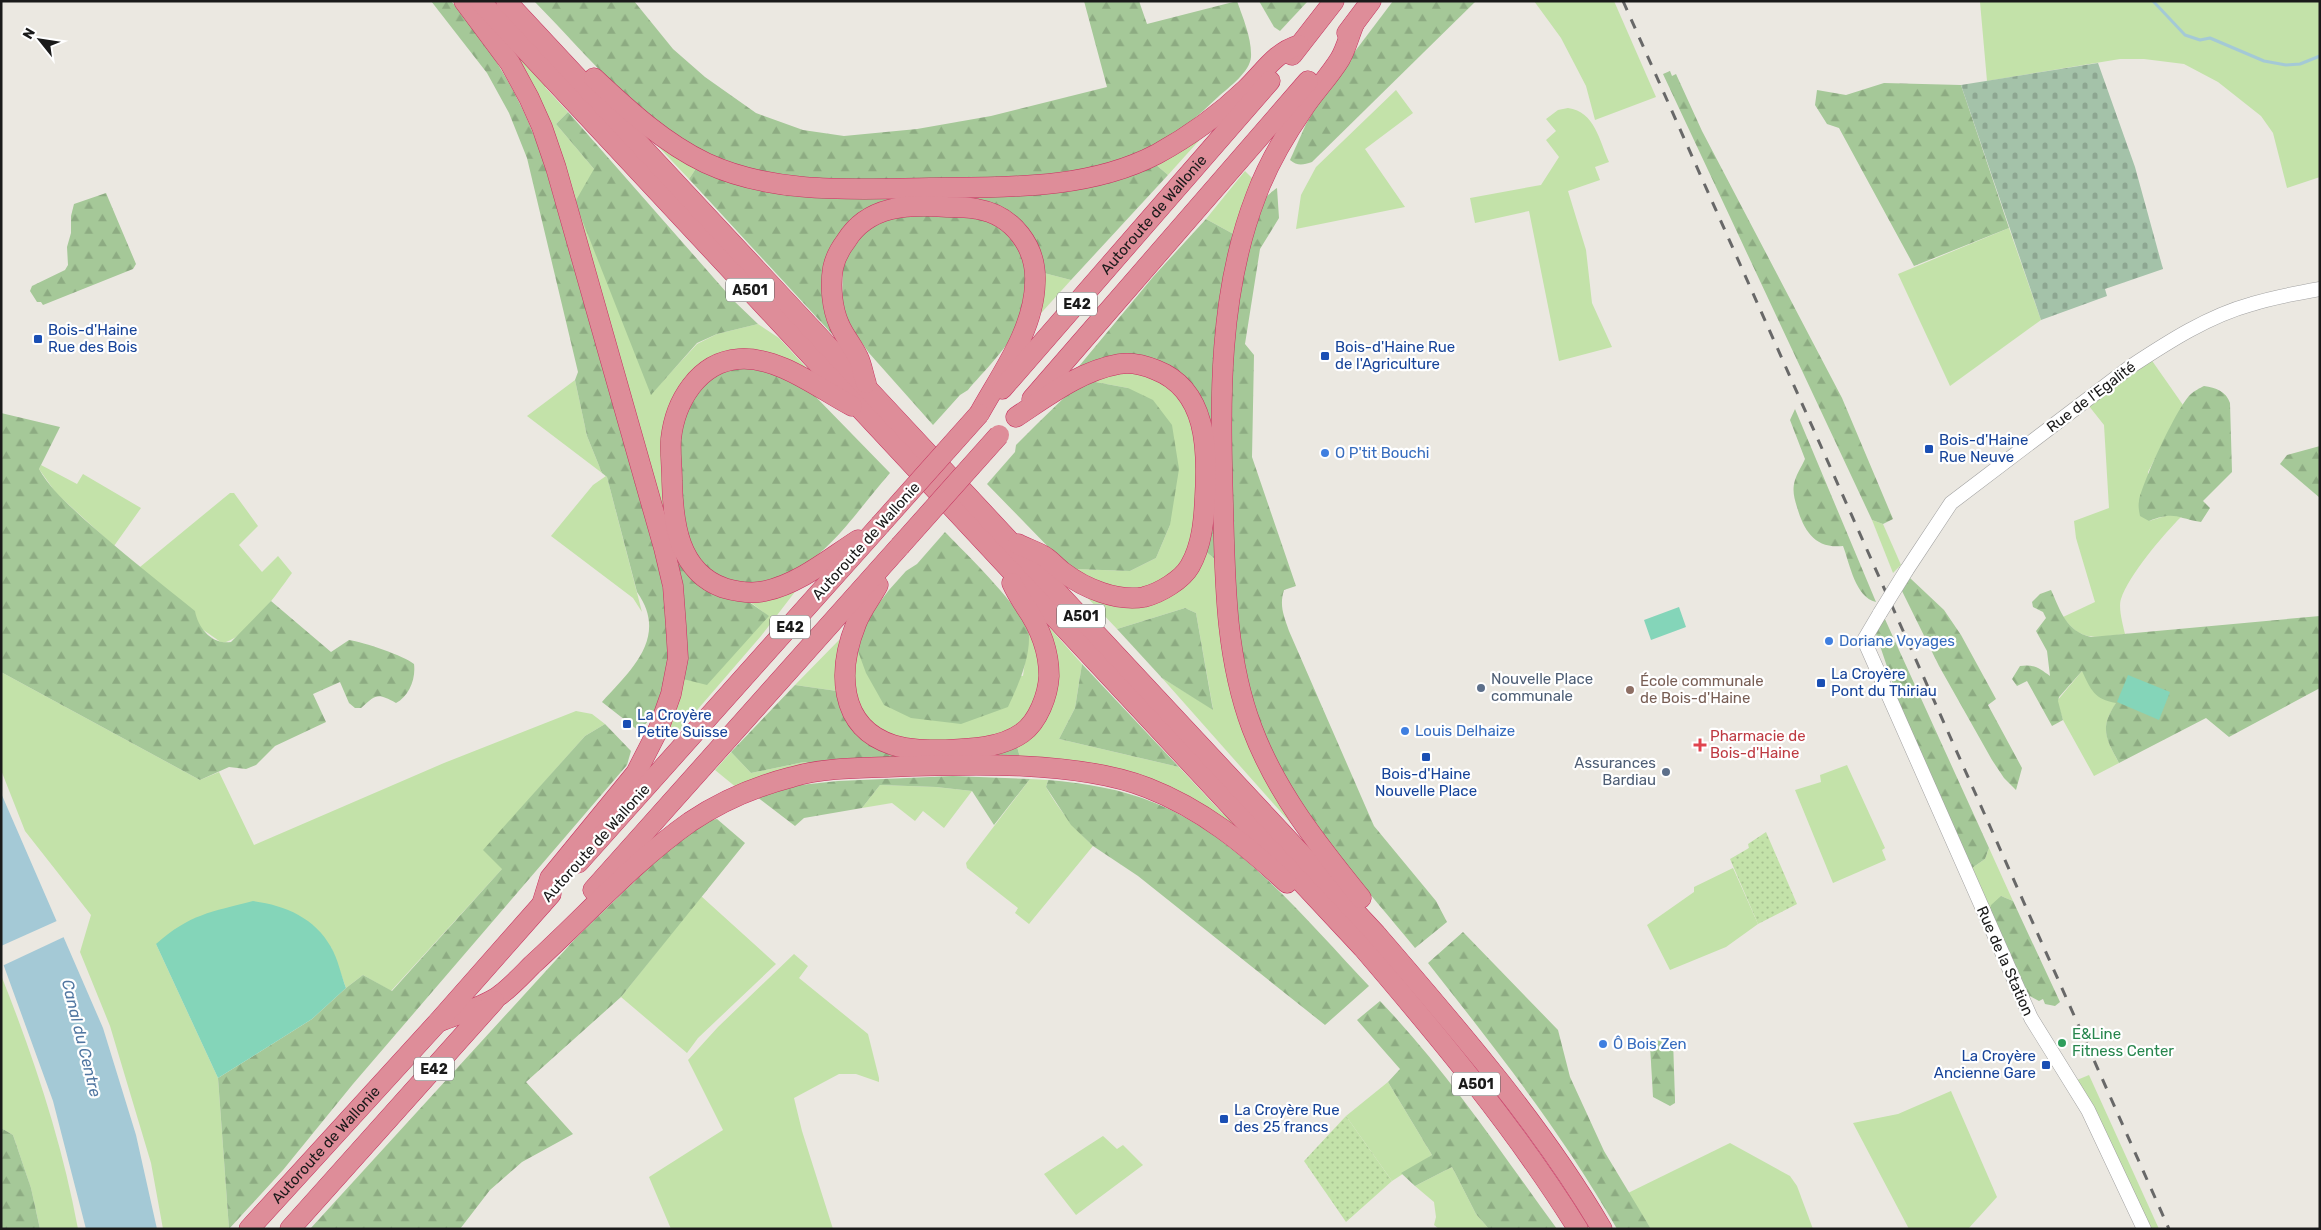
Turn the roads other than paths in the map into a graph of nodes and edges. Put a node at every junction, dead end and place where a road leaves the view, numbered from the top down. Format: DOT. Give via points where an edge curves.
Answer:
graph roads {
  1 [pos="464,1"];
  2 [pos="480,1"];
  3 [pos="506,1"];
  4 [pos="1334,1"];
  5 [pos="1371,1"];
  6 [pos="537,34"];
  7 [pos="1247,98"];
  8 [pos="1300,102"];
  9 [pos="2320,289"];
  10 [pos="867,387"];
  11 [pos="865,413"];
  12 [pos="979,414"];
  13 [pos="1016,417"];
  14 [pos="880,525"];
  15 [pos="1010,541"];
  16 [pos="900,546"];
  17 [pos="1005,565"];
  18 [pos="1866,637"];
  19 [pos="642,778"];
  20 [pos="1370,941"];
  21 [pos="498,997"];
  22 [pos="438,1022"];
  23 [pos="249,1229"];
  24 [pos="290,1229"];
  25 [pos="1578,1229"];
  26 [pos="1602,1229"];
  27 [pos="2144,1229"];
  1 -- 19 [label="highway" via="510,63 542,128 567,206 673,586 678,658 671,694"];
  2 -- 11 [label="highway, A501"];
  3 -- 6 [label="highway, A501"];
  4 -- 7 [label="highway, Autoroute de Wallonie / E42"];
  5 -- 8 [label="highway" via="1354,24 1340,59"];
  6 -- 7 [label="highway" via="565,48 633,114 690,154 738,174 801,187 1016,187 1100,175 1156,154"];
  6 -- 10 [label="highway, A501"];
  7 -- 12 [label="highway, Autoroute de Wallonie / E42"];
  8 -- 13 [label="highway, Autoroute de Wallonie / E42" via="1256,142"];
  8 -- 20 [label="highway" via="1264,176 1244,228 1228,302 1222,381 1227,606 1231,645 1243,701 1266,761 1303,823 1370,910"];
  9 -- 18 [label="street, Rue de l'Egalité, bridge" via="2252,304 2210,320 2160,347 1951,503"];
  10 -- 12 [label="highway" via="858,357 839,325 832,290 840,249 853,228 867,218 894,207 928,205 978,209 1012,225 1025,240 1033,258 1035,283 1030,314"];
  10 -- 15 [label="highway, A501"];
  11 -- 14 [label="highway" via="777,365 749,359 720,364 696,379 678,408 672,439 673,514 679,539 696,570 718,586 749,593 790,582"];
  11 -- 17 [label="highway, A501"];
  12 -- 14 [label="highway, Autoroute de Wallonie / E42, bridge"];
  13 -- 15 [label="highway" via="1095,370 1120,364 1142,364 1162,372 1182,387 1194,404 1204,431 1207,467 1200,541 1190,568 1161,591 1143,597 1095,590 1063,573 1044,556"];
  13 -- 16 [label="highway, Autoroute de Wallonie / E42, bridge"];
  14 -- 19 [label="highway, Autoroute de Wallonie / E42" via="682,747"];
  15 -- 20 [label="highway, A501"];
  16 -- 17 [label="highway" via="856,622 846,654 844,684 851,710 866,729 892,745 963,749 1006,741 1024,732 1041,706 1049,674 1041,634 1017,595"];
  16 -- 21 [label="highway, Autoroute de Wallonie / E42"];
  17 -- 20 [label="highway, A501"];
  18 -- 27 [label="street, Rue de la Station" via="1882,685 2031,1018 2088,1110"];
  19 -- 22 [label="highway, Autoroute de Wallonie / E42" via="542,904"];
  20 -- 21 [label="highway" via="1335,931 1287,882 1232,834 1146,787 1067,770 993,765 832,769 791,777 744,794 692,821 652,850"];
  20 -- 25 [label="highway, A501" via="1501,1116"];
  20 -- 26 [label="highway, A501" via="1458,1028 1571,1178"];
  21 -- 22 [label="highway"];
  21 -- 24 [label="highway, Autoroute de Wallonie / E42"];
  22 -- 23 [label="highway, Autoroute de Wallonie / E42"];
}
